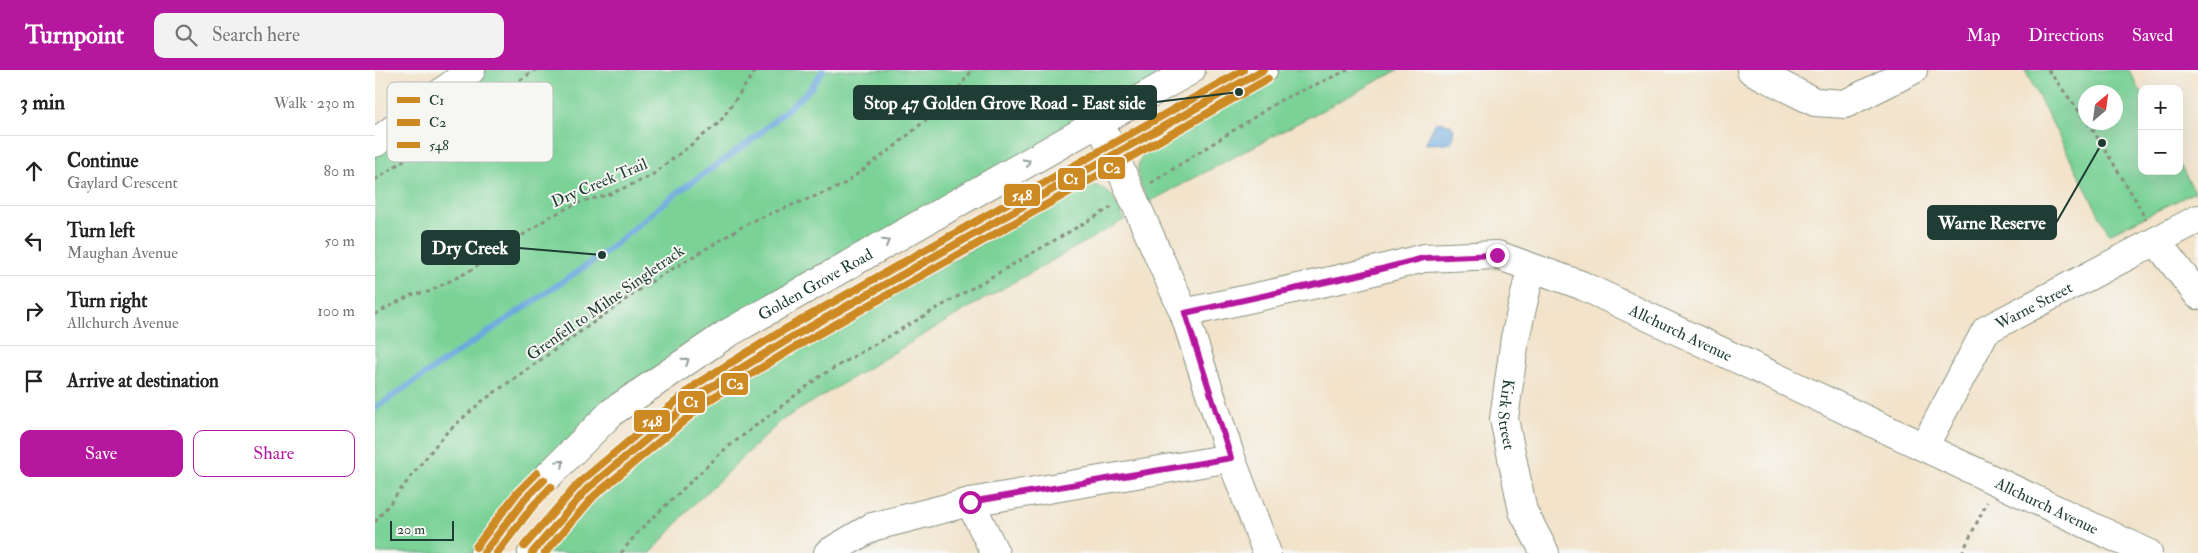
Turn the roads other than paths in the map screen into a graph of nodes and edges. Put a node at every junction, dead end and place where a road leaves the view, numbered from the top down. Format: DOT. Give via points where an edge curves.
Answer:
graph roads {
  1 [pos="471,70"];
  2 [pos="1191,70"];
  3 [pos="1263,70"];
  4 [pos="1751,70"];
  5 [pos="1913,70"];
  6 [pos="455,82"];
  7 [pos="1099,121"];
  8 [pos="387,134"];
  9 [pos="375,143"];
  10 [pos="1116,155"];
  11 [pos="2198,219"];
  12 [pos="2156,241"];
  13 [pos="1531,269"];
  14 [pos="2198,295"];
  15 [pos="1185,313"];
  16 [pos="1923,447"];
  17 [pos="1231,458"];
  18 [pos="970,502"];
  19 [pos="484,553"];
  20 [pos="532,553"];
  21 [pos="828,553"];
  22 [pos="995,553"];
  23 [pos="1267,553"];
  24 [pos="1545,553"];
  25 [pos="2149,553"];
  1 -- 6 [label="street"];
  2 -- 7 [label="street, Golden Grove Road"];
  3 -- 10 [label="street"];
  4 -- 5 [label="street" via="1815,102 1845,104"];
  7 -- 10 [label="street"];
  19 -- 7 [label="street, Golden Grove Road, one-way" via="525,499 612,412 725,335"];
  8 -- 9 [label="street"];
  10 -- 15 [label="street"];
  10 -- 20 [label="street" via="787,340 703,392 587,489"];
  11 -- 12 [label="street, Warne Street"];
  12 -- 14 [label="street"];
  12 -- 16 [label="street, Warne Street" via="1986,330"];
  13 -- 15 [label="street, Allchurch Avenue" via="1497,255 1424,258"];
  13 -- 16 [label="street, Allchurch Avenue" via="1581,285"];
  13 -- 24 [label="street, Kirk Street" via="1515,338 1504,419 1523,511"];
  15 -- 17 [label="street"];
  16 -- 25 [label="street, Allchurch Avenue"];
  17 -- 18 [label="street"];
  17 -- 23 [label="street"];
  18 -- 21 [label="street" via="872,527"];
  18 -- 22 [label="street"];
}
